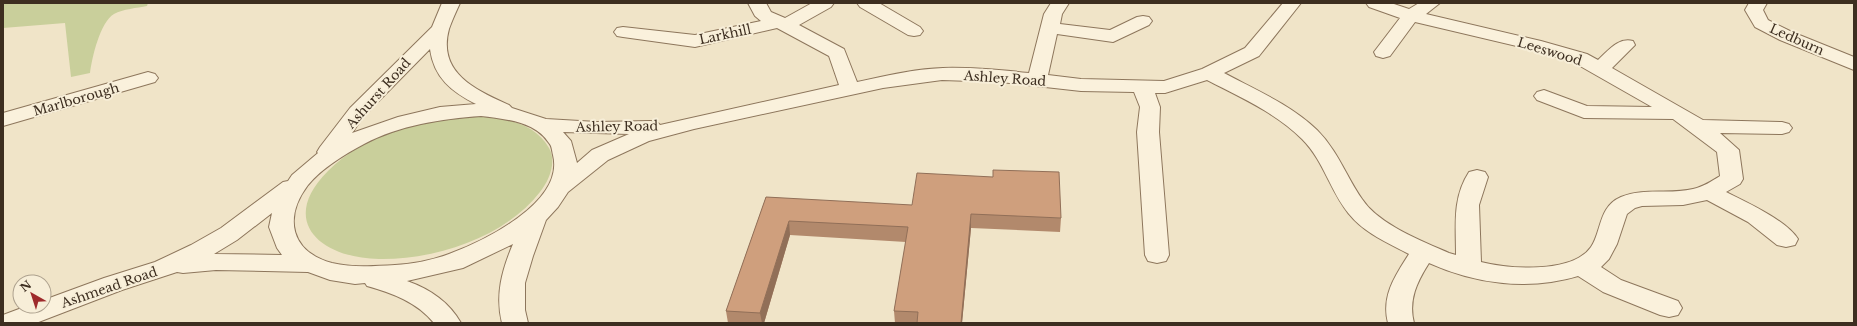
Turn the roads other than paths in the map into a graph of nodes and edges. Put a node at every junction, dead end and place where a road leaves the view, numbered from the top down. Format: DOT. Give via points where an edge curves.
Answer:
graph roads {
  1 [pos="451,3"];
  2 [pos="757,3"];
  3 [pos="825,3"];
  4 [pos="866,3"];
  5 [pos="1060,3"];
  6 [pos="1292,3"];
  7 [pos="1375,3"];
  8 [pos="1430,3"];
  9 [pos="1758,3"];
  10 [pos="1411,16"];
  11 [pos="1144,21"];
  12 [pos="783,23"];
  13 [pos="1050,28"];
  14 [pos="440,29"];
  15 [pos="914,30"];
  16 [pos="623,32"];
  17 [pos="1626,45"];
  18 [pos="1383,52"];
  19 [pos="1854,64"];
  20 [pos="1598,69"];
  21 [pos="1209,73"];
  22 [pos="148,78"];
  23 [pos="1037,80"];
  24 [pos="1142,86"];
  25 [pos="850,89"];
  26 [pos="1544,96"];
  27 [pos="1678,113"];
  28 [pos="516,115"];
  29 [pos="3,120"];
  30 [pos="692,123"];
  31 [pos="543,125"];
  32 [pos="1698,126"];
  33 [pos="1782,128"];
  34 [pos="321,161"];
  35 [pos="1477,178"];
  36 [pos="300,180"];
  37 [pos="560,187"];
  38 [pos="1709,192"];
  39 [pos="535,217"];
  40 [pos="1786,239"];
  41 [pos="1423,252"];
  42 [pos="1157,255"];
  43 [pos="310,264"];
  44 [pos="1582,267"];
  45 [pos="164,268"];
  46 [pos="1469,268"];
  47 [pos="355,275"];
  48 [pos="1669,308"];
  49 [pos="9,323"];
  50 [pos="448,323"];
  51 [pos="514,323"];
  52 [pos="1400,323"];
  1 -- 14 [label="street, Ashurst Road"];
  2 -- 12 [label="street, Larkhill" via="764,16"];
  3 -- 12 [label="street, Larkhill"];
  4 -- 15 [label="street"];
  5 -- 13 [label="street" via="1053,14"];
  6 -- 21 [label="street, Ashley Road" via="1252,52"];
  7 -- 10 [label="street, Leeswood"];
  8 -- 10 [label="street"];
  9 -- 19 [label="street, Ledburn" via="1754,10 1761,23"];
  10 -- 18 [label="street"];
  10 -- 20 [label="street, Leeswood" via="1580,58"];
  11 -- 13 [label="street" via="1112,36"];
  12 -- 16 [label="street, Larkhill" via="695,41"];
  12 -- 25 [label="street, Larkhill" via="837,53"];
  13 -- 23 [label="street"];
  14 -- 28 [label="street, Ashurst Road" via="438,49 442,64 451,80 480,99"];
  14 -- 34 [label="street, Ashurst Road" via="357,112"];
  17 -- 20 [label="street"];
  20 -- 27 [label="street, Leeswood"];
  21 -- 24 [label="street, Ashley Road" via="1165,87"];
  21 -- 41 [label="street, Leeswood" via="1291,119 1310,135 1326,155 1350,200 1361,213 1378,227"];
  22 -- 29 [label="street, Marlborough"];
  23 -- 24 [label="street, Ashley Road" via="1081,85"];
  23 -- 25 [label="street, Ashley Road" via="942,74"];
  24 -- 42 [label="street" via="1150,107 1148,132"];
  25 -- 30 [label="street, Ashley Road"];
  26 -- 27 [label="street" via="1584,112"];
  27 -- 32 [label="street, Leeswood"];
  28 -- 31 [label="street"];
  28 -- 34 [label="street" via="481,110 440,113 398,123 357,139"];
  30 -- 31 [label="street, Ashley Road" via="640,128"];
  30 -- 37 [label="street, Ashley Road" via="641,136 600,155"];
  31 -- 37 [label="street" via="560,142 566,162"];
  32 -- 33 [label="street"];
  32 -- 38 [label="street, Leeswood" via="1728,150 1732,179"];
  34 -- 36 [label="street"];
  35 -- 46 [label="street" via="1467,205"];
  36 -- 43 [label="street" via="285,204 280,227 289,248"];
  36 -- 45 [label="street, Ashmead Road" via="259,214 229,234"];
  37 -- 39 [label="street"];
  38 -- 40 [label="street" via="1756,217"];
  38 -- 44 [label="street, Leeswood" via="1689,197 1637,199 1626,204 1618,209 1612,221 1601,255"];
  39 -- 47 [label="street" via="499,242 454,262 403,274"];
  39 -- 51 [label="street" via="511,287"];
  41 -- 46 [label="street, Leeswood"];
  41 -- 52 [label="street" via="1403,286 1397,302"];
  43 -- 45 [label="street, Ashmead Road" via="216,262"];
  43 -- 47 [label="street" via="330,271"];
  44 -- 46 [label="street, Leeswood" via="1539,276 1516,276"];
  44 -- 48 [label="street" via="1612,286"];
  45 -- 49 [label="street, Ashmead Road"];
  47 -- 50 [label="street" via="395,285 428,301"];
}
